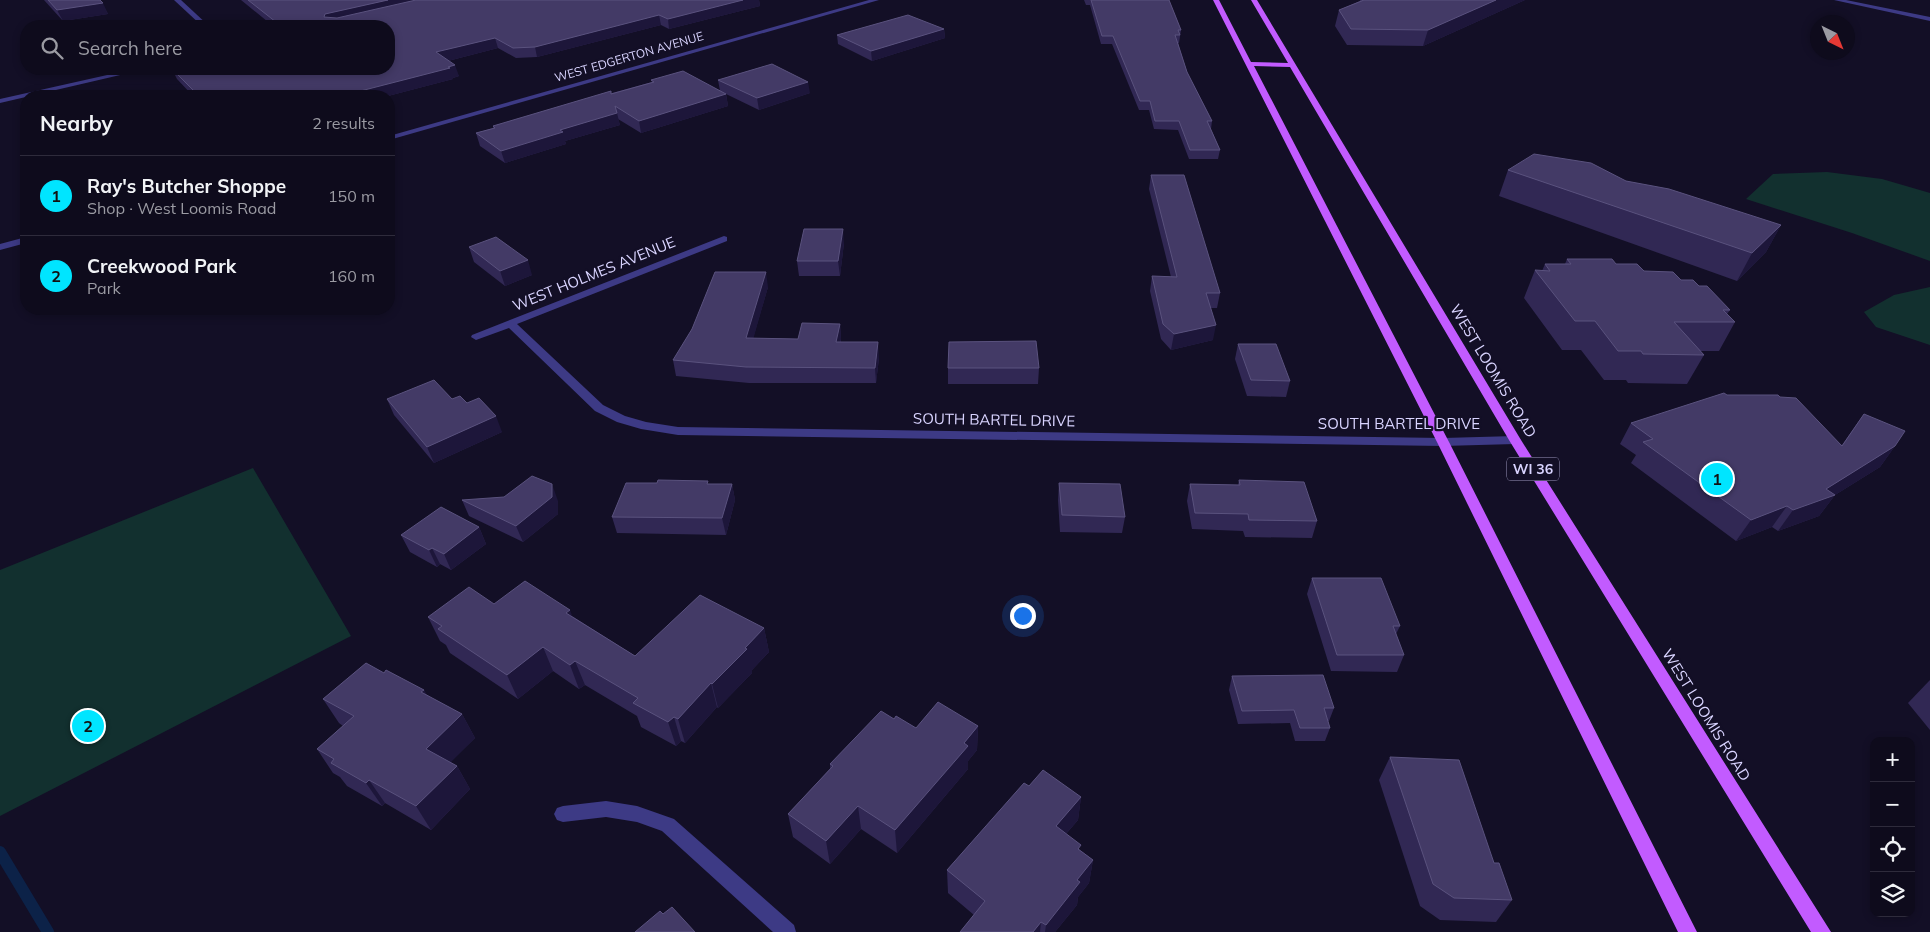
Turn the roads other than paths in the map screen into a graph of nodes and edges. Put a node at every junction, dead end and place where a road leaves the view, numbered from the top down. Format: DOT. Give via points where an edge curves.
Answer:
graph roads {
  1 [pos="177,0"];
  2 [pos="876,0"];
  3 [pos="1216,0"];
  4 [pos="1254,0"];
  5 [pos="1837,0"];
  6 [pos="199,20"];
  7 [pos="1930,20"];
  8 [pos="1249,64"];
  9 [pos="1291,64"];
  10 [pos="115,75"];
  11 [pos="49,90"];
  12 [pos="20,96"];
  13 [pos="0,101"];
  14 [pos="395,136"];
  15 [pos="724,239"];
  16 [pos="20,242"];
  17 [pos="0,248"];
  18 [pos="510,324"];
  19 [pos="476,337"];
  20 [pos="1516,440"];
  21 [pos="1443,442"];
  22 [pos="563,814"];
  23 [pos="787,932"];
  24 [pos="1688,932"];
  25 [pos="1822,932"];
  1 -- 6 [label="street"];
  2 -- 14 [label="street, WEST EDGERTON AVENUE"];
  3 -- 8 [label="main road"];
  4 -- 9 [label="main road, WEST LOOMIS ROAD / WI 36"];
  5 -- 7 [label="street"];
  8 -- 9 [label="main road"];
  8 -- 21 [label="main road"];
  9 -- 20 [label="main road, WEST LOOMIS ROAD / WI 36"];
  10 -- 11 [label="street"];
  12 -- 13 [label="street"];
  15 -- 18 [label="street, WEST HOLMES AVENUE"];
  16 -- 17 [label="street"];
  18 -- 19 [label="street, WEST HOLMES AVENUE"];
  18 -- 21 [label="street, SOUTH BARTEL DRIVE" via="599,408 645,426 678,431"];
  20 -- 21 [label="street, SOUTH BARTEL DRIVE"];
  20 -- 25 [label="main road, WEST LOOMIS ROAD / WI 36"];
  21 -- 24 [label="main road"];
  22 -- 23 [label="street" via="606,809 637,814 668,825"];
}
